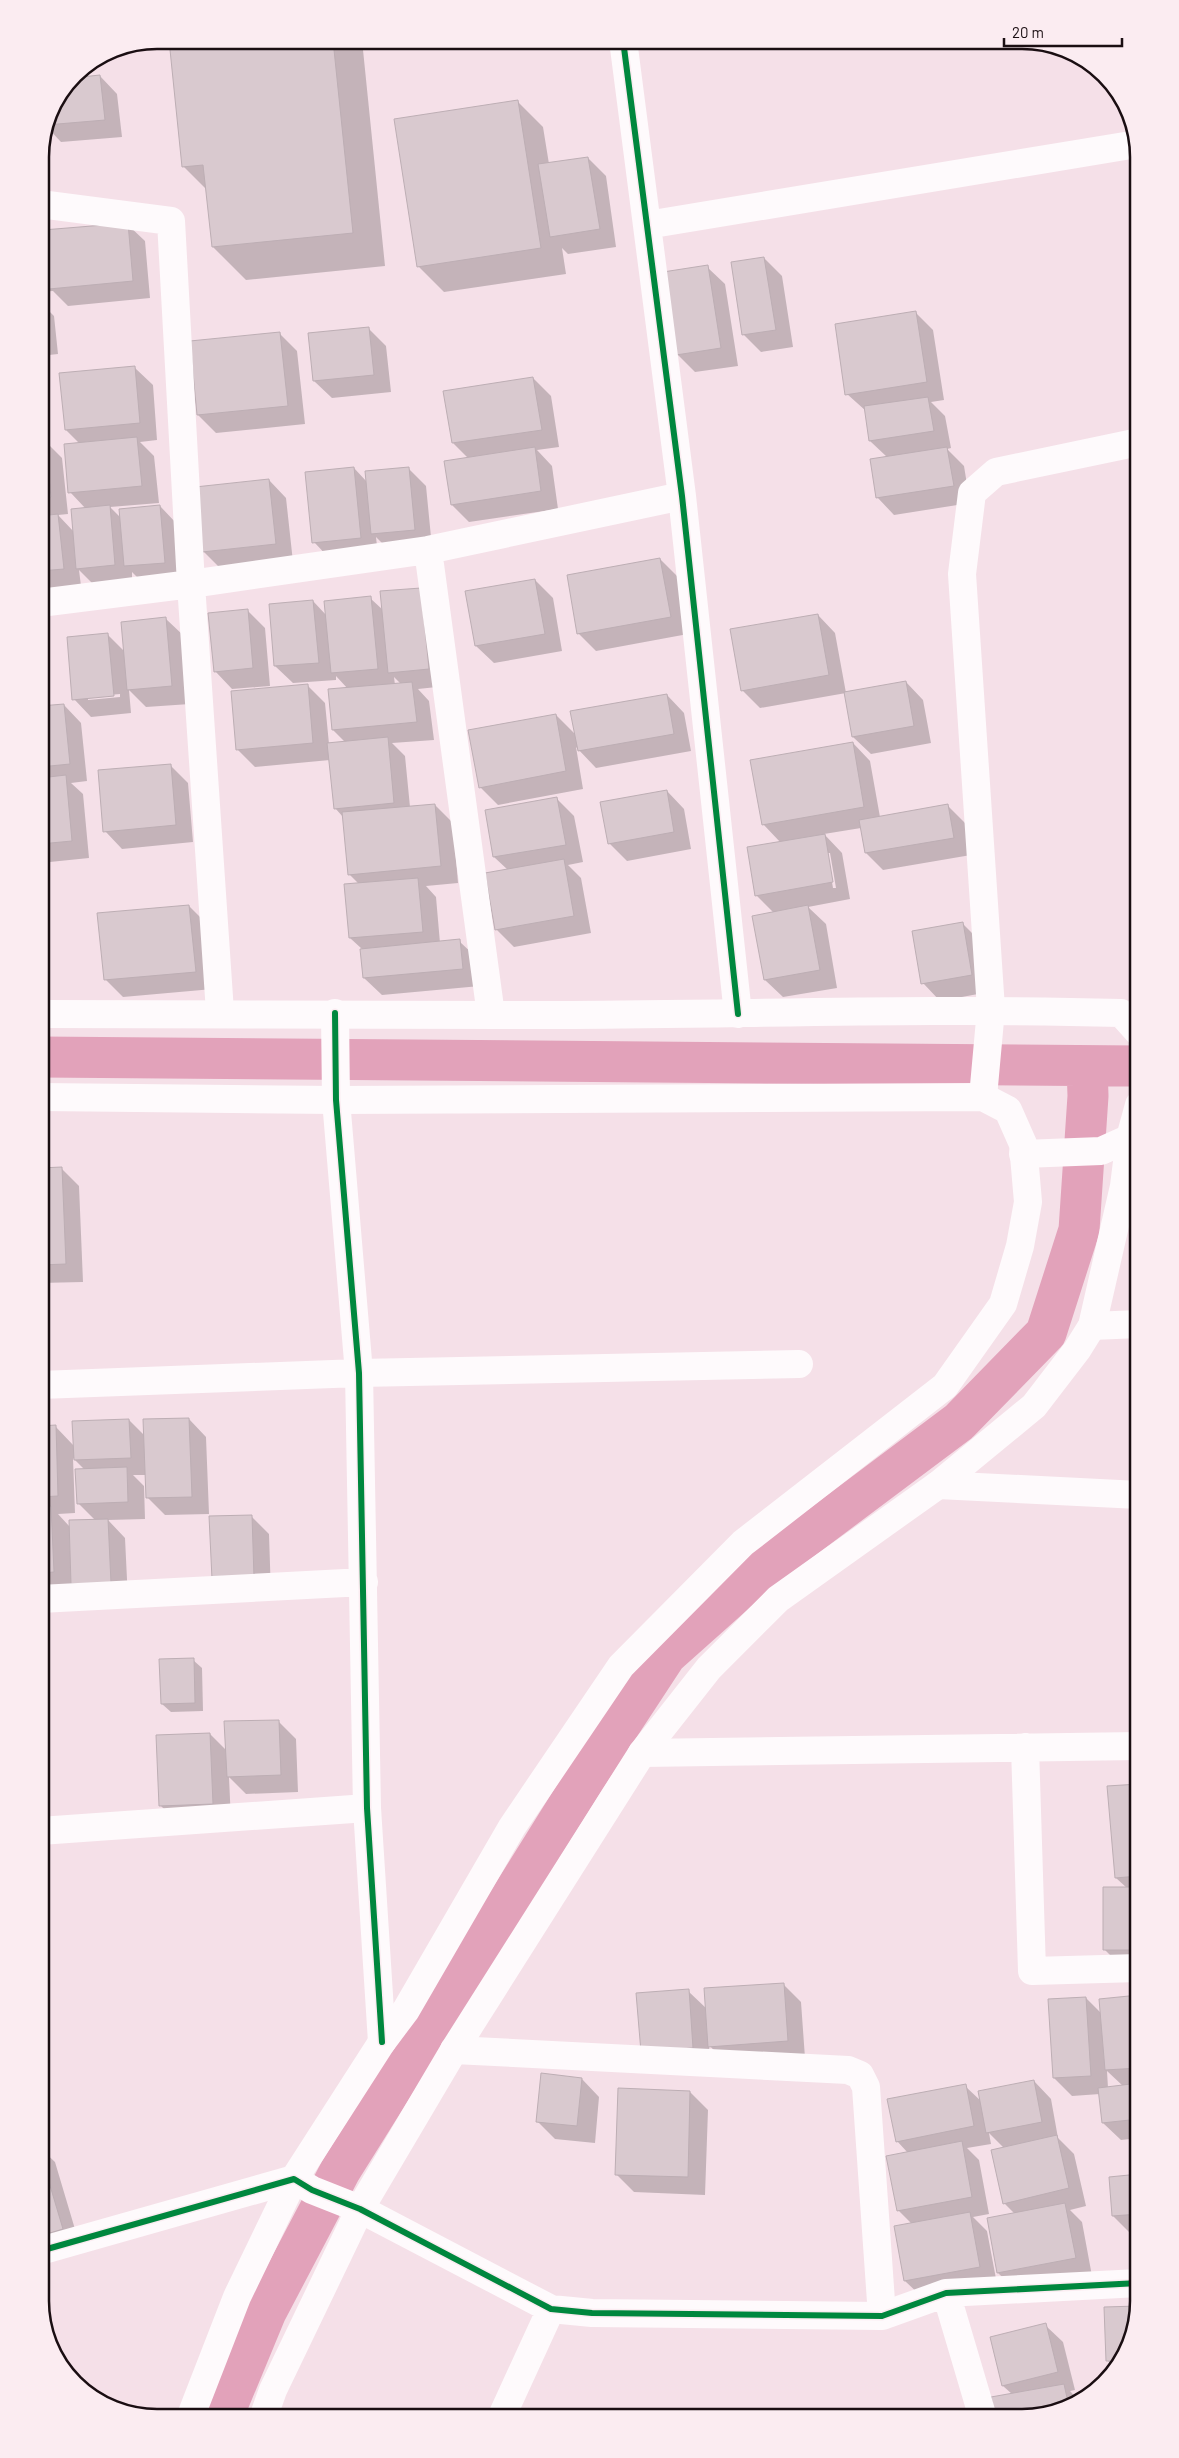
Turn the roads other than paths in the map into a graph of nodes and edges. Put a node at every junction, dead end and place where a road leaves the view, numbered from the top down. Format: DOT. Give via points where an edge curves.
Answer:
graph roads {
  1 [pos="625,49"];
  2 [pos="1129,145"];
  3 [pos="49,205"];
  4 [pos="647,224"];
  5 [pos="1130,444"];
  6 [pos="682,496"];
  7 [pos="428,550"];
  8 [pos="191,584"];
  9 [pos="49,602"];
  10 [pos="991,1009"];
  11 [pos="220,1012"];
  12 [pos="49,1014"];
  13 [pos="738,1014"];
  14 [pos="491,1016"];
  15 [pos="1130,1020"];
  16 [pos="336,1022"];
  17 [pos="984,1088"];
  18 [pos="336,1090"];
  19 [pos="49,1097"];
  20 [pos="1130,1139"];
  21 [pos="1023,1154"];
  22 [pos="1130,1160"];
  23 [pos="1130,1324"];
  24 [pos="1092,1326"];
  25 [pos="799,1364"];
  26 [pos="359,1373"];
  27 [pos="49,1386"];
  28 [pos="938,1486"];
  29 [pos="1130,1495"];
  30 [pos="364,1582"];
  31 [pos="49,1598"];
  32 [pos="1130,1746"];
  33 [pos="1025,1747"];
  34 [pos="642,1753"];
  35 [pos="368,1808"];
  36 [pos="49,1830"];
  37 [pos="1130,1968"];
  38 [pos="382,2042"];
  39 [pos="454,2050"];
  40 [pos="303,2185"];
  41 [pos="352,2207"];
  42 [pos="49,2249"];
  43 [pos="1130,2283"];
  44 [pos="946,2293"];
  45 [pos="551,2309"];
  46 [pos="882,2316"];
  47 [pos="193,2409"];
  48 [pos="266,2409"];
  49 [pos="505,2409"];
  50 [pos="980,2409"];
  1 -- 4 [label="street"];
  2 -- 4 [label="street"];
  3 -- 8 [label="street" via="171,221"];
  4 -- 6 [label="street"];
  5 -- 10 [label="street" via="996,472 972,493 962,574"];
  6 -- 7 [label="street"];
  6 -- 13 [label="street"];
  7 -- 8 [label="street"];
  7 -- 14 [label="street"];
  8 -- 9 [label="street"];
  8 -- 11 [label="street"];
  10 -- 13 [label="street"];
  10 -- 15 [label="street"];
  10 -- 17 [label="street"];
  11 -- 12 [label="street"];
  11 -- 16 [label="street"];
  13 -- 14 [label="street"];
  14 -- 16 [label="street"];
  16 -- 18 [label="street"];
  17 -- 18 [label="street"];
  17 -- 21 [label="street" via="1008,1110 1023,1144"];
  18 -- 19 [label="street"];
  18 -- 26 [label="street"];
  20 -- 21 [label="street" via="1088,1152"];
  21 -- 38 [label="street" via="1028,1202 1020,1246 1003,1304 945,1386 744,1543 621,1666 512,1827 406,2010"];
  22 -- 24 [label="street"];
  23 -- 24 [label="street"];
  24 -- 28 [label="street" via="1034,1406"];
  25 -- 26 [label="street"];
  26 -- 27 [label="street"];
  26 -- 30 [label="street"];
  28 -- 29 [label="street"];
  28 -- 34 [label="street" via="778,1598 709,1668"];
  30 -- 31 [label="street"];
  30 -- 35 [label="street"];
  32 -- 33 [label="street"];
  33 -- 34 [label="street"];
  33 -- 37 [label="street" via="1032,1971"];
  34 -- 39 [label="street"];
  35 -- 36 [label="street"];
  35 -- 38 [label="street"];
  38 -- 40 [label="street"];
  39 -- 41 [label="street"];
  39 -- 46 [label="street" via="848,2070 860,2075 866,2087"];
  40 -- 41 [label="street"];
  40 -- 42 [label="street"];
  40 -- 47 [label="street" via="237,2297"];
  41 -- 45 [label="street"];
  41 -- 48 [label="street"];
  43 -- 44 [label="street"];
  44 -- 46 [label="street"];
  44 -- 50 [label="street"];
  45 -- 46 [label="street" via="592,2313"];
  45 -- 49 [label="street"];
}
